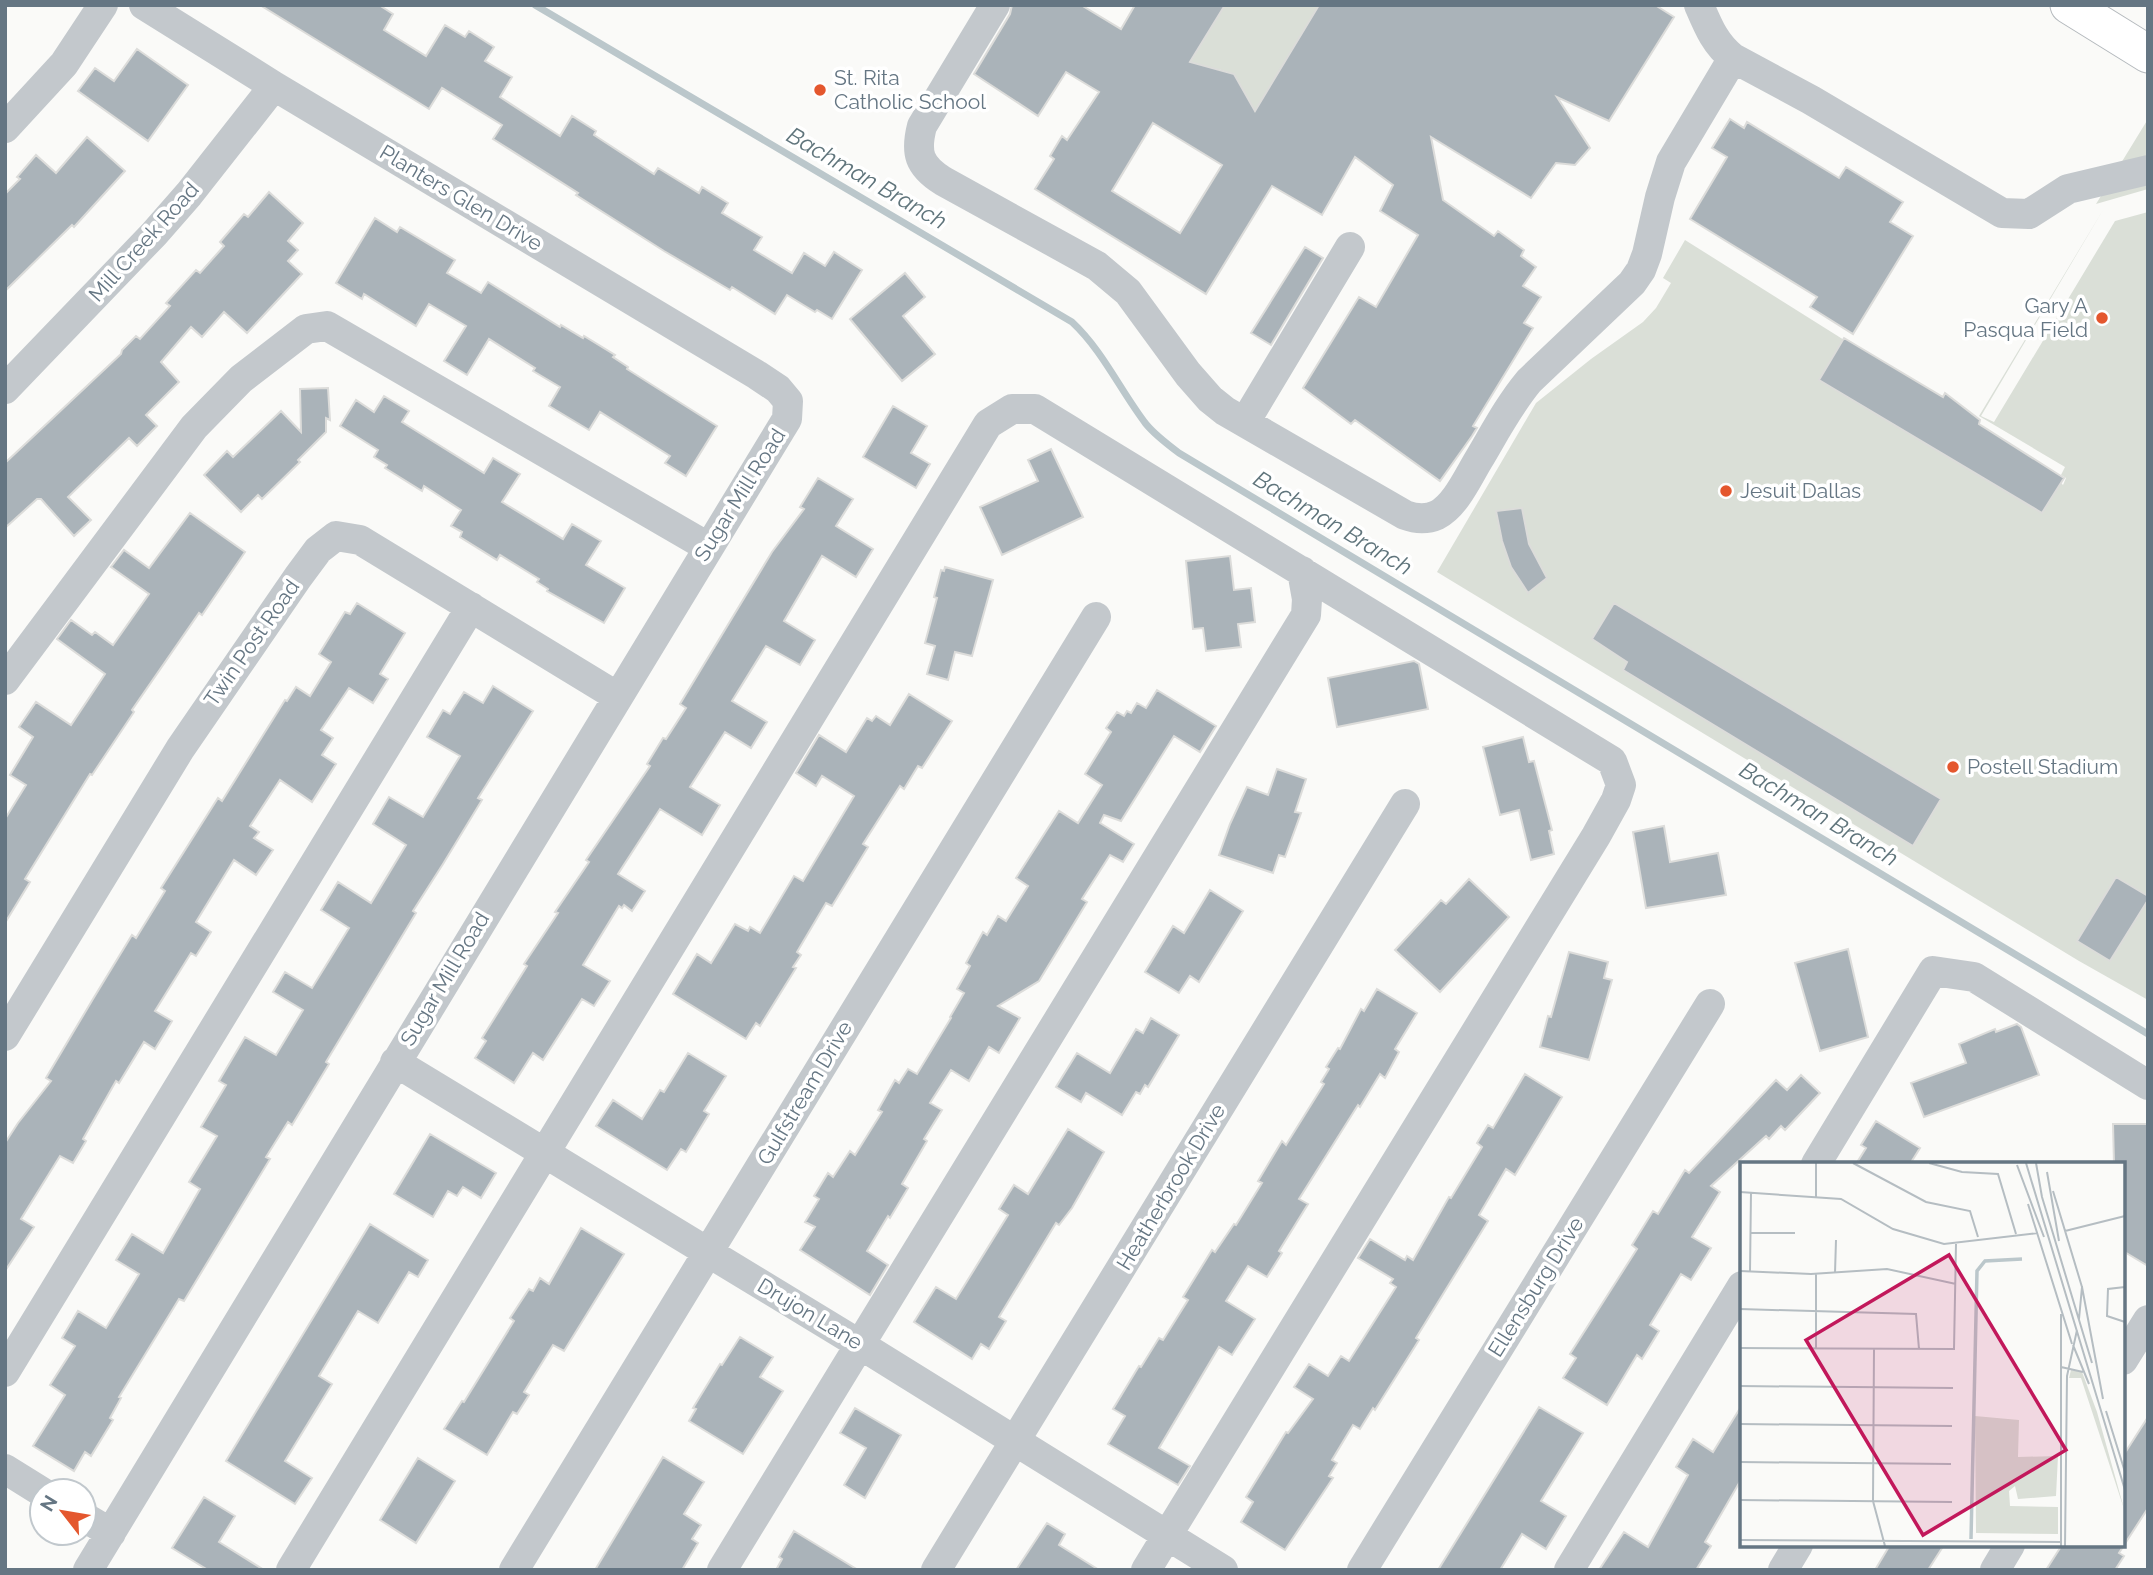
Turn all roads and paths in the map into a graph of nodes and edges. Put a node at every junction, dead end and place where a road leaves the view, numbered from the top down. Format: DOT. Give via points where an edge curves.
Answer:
graph roads {
  1 [pos="103,5"];
  2 [pos="144,5"];
  3 [pos="995,5"];
  4 [pos="1699,5"];
  5 [pos="2069,5"];
  6 [pos="2148,54"];
  7 [pos="1733,58"];
  8 [pos="274,86"];
  9 [pos="5,128"];
  10 [pos="2148,170"];
  11 [pos="1350,247"];
  12 [pos="5,389"];
  13 [pos="778,389"];
  14 [pos="1245,422"];
  15 [pos="708,547"];
  16 [pos="1302,571"];
  17 [pos="471,607"];
  18 [pos="1096,617"];
  19 [pos="5,680"];
  20 [pos="618,697"];
  21 [pos="1405,804"];
  22 [pos="1710,1004"];
  23 [pos="5,1036"];
  24 [pos="395,1062"];
  25 [pos="2148,1085"];
  26 [pos="545,1152"];
  27 [pos="1817,1162"];
  28 [pos="708,1252"];
  29 [pos="1740,1289"];
  30 [pos="2148,1320"];
  31 [pos="859,1344"];
  32 [pos="2125,1357"];
  33 [pos="5,1372"];
  34 [pos="1016,1440"];
  35 [pos="5,1469"];
  36 [pos="28,1483"];
  37 [pos="98,1525"];
  38 [pos="111,1533"];
  39 [pos="1167,1535"];
  40 [pos="1797,1547"];
  41 [pos="2009,1547"];
  42 [pos="88,1570"];
  43 [pos="292,1570"];
  44 [pos="514,1570"];
  45 [pos="722,1570"];
  46 [pos="936,1570"];
  47 [pos="1146,1570"];
  48 [pos="1223,1570"];
  49 [pos="1362,1570"];
  50 [pos="1569,1570"];
  51 [pos="1783,1570"];
  52 [pos="1995,1570"];
  1 -- 9 [label="street" via="64,64"];
  2 -- 8 [label="street, Planters Glen Drive"];
  3 -- 14 [label="street" via="922,125 919,147 924,167 1115,279 1198,387"];
  4 -- 7 [label="street" via="1714,39"];
  5 -- 6 [label="main road"];
  7 -- 10 [label="street" via="2002,213 2029,214 2068,189"];
  7 -- 14 [label="street" via="1671,162 1652,238 1632,284 1529,381 1460,490 1437,515 1426,519 1405,515"];
  8 -- 12 [label="street, Mill Creek Road" via="190,194"];
  8 -- 13 [label="street, Planters Glen Drive"];
  11 -- 14 [label="street"];
  13 -- 15 [label="street, Sugar Mill Road" via="788,401 787,419"];
  15 -- 19 [label="street" via="327,326 306,329 241,379 194,427"];
  15 -- 20 [label="street, Sugar Mill Road"];
  16 -- 26 [label="street" via="1035,409 1012,409 988,424"];
  16 -- 31 [label="street" via="1306,615"];
  16 -- 39 [label="street" via="1612,761 1621,785 1596,836"];
  17 -- 20 [label="street, Twin Post Road"];
  17 -- 23 [label="street, Twin Post Road" via="360,540 336,536 318,550 180,748"];
  17 -- 33 [label="street"];
  18 -- 28 [label="street, Gulfstream Drive"];
  20 -- 24 [label="street, Sugar Mill Road"];
  21 -- 34 [label="street, Heatherbrook Drive"];
  22 -- 49 [label="street, Ellensburg Drive"];
  24 -- 26 [label="street, Drujon Lane"];
  24 -- 38 [label="street, Sugar Mill Road"];
  25 -- 27 [label="street" via="1974,977 1933,971"];
  26 -- 28 [label="street, Drujon Lane"];
  26 -- 43 [label="street"];
  28 -- 31 [label="street, Drujon Lane"];
  28 -- 44 [label="street, Gulfstream Drive"];
  29 -- 50 [label="street"];
  30 -- 32 [label="street"];
  31 -- 34 [label="street, Drujon Lane"];
  31 -- 45 [label="street"];
  34 -- 39 [label="street, Drujon Lane"];
  34 -- 46 [label="street, Heatherbrook Drive"];
  35 -- 36 [label="street"];
  37 -- 38 [label="street"];
  38 -- 42 [label="street, Sugar Mill Road"];
  39 -- 47 [label="street"];
  39 -- 48 [label="street, Drujon Lane"];
  40 -- 51 [label="street"];
  41 -- 52 [label="street"];
}
